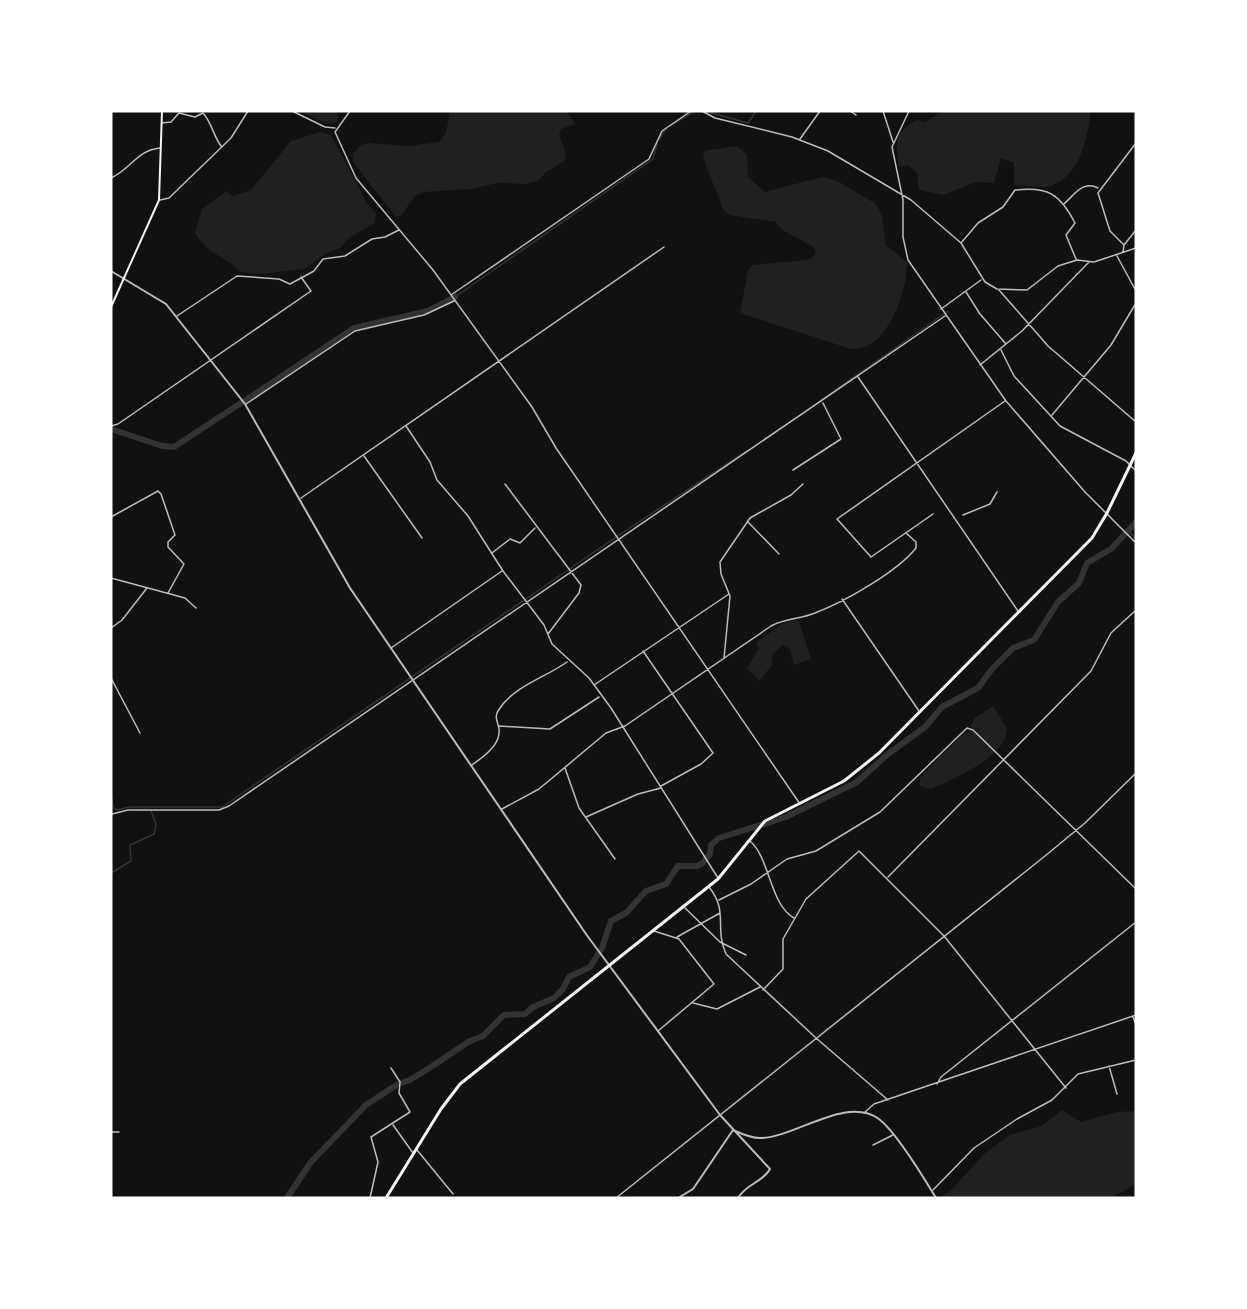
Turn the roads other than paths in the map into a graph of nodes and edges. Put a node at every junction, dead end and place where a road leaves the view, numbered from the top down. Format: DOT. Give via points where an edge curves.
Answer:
graph roads {
  1 [pos="162,111"];
  2 [pos="248,111"];
  3 [pos="292,111"];
  4 [pos="350,111"];
  5 [pos="691,111"];
  6 [pos="702,111"];
  7 [pos="820,111"];
  8 [pos="850,111"];
  9 [pos="883,111"];
  10 [pos="909,111"];
  11 [pos="856,115"];
  12 [pos="162,123"];
  13 [pos="336,128"];
  14 [pos="799,140"];
  15 [pos="894,143"];
  16 [pos="1136,143"];
  17 [pos="222,147"];
  18 [pos="161,148"];
  19 [pos="111,178"];
  20 [pos="1099,189"];
  21 [pos="900,192"];
  22 [pos="159,200"];
  23 [pos="1064,204"];
  24 [pos="400,229"];
  25 [pos="1136,230"];
  26 [pos="961,243"];
  27 [pos="1124,245"];
  28 [pos="664,247"];
  29 [pos="1136,248"];
  30 [pos="1124,253"];
  31 [pos="1116,255"];
  32 [pos="1077,260"];
  33 [pos="1089,262"];
  34 [pos="111,271"];
  35 [pos="301,277"];
  36 [pos="123,279"];
  37 [pos="982,279"];
  38 [pos="998,289"];
  39 [pos="1136,290"];
  40 [pos="966,292"];
  41 [pos="453,298"];
  42 [pos="1136,303"];
  43 [pos="111,307"];
  44 [pos="941,309"];
  45 [pos="177,316"];
  46 [pos="945,316"];
  47 [pos="1029,324"];
  48 [pos="1007,345"];
  49 [pos="1001,350"];
  50 [pos="210,360"];
  51 [pos="498,363"];
  52 [pos="979,366"];
  53 [pos="857,376"];
  54 [pos="1083,378"];
  55 [pos="1006,401"];
  56 [pos="822,402"];
  57 [pos="245,404"];
  58 [pos="1051,416"];
  59 [pos="1136,422"];
  60 [pos="111,426"];
  61 [pos="406,426"];
  62 [pos="1136,453"];
  63 [pos="363,455"];
  64 [pos="915,462"];
  65 [pos="1130,465"];
  66 [pos="793,470"];
  67 [pos="1136,471"];
  68 [pos="505,484"];
  69 [pos="803,484"];
  70 [pos="997,492"];
  71 [pos="300,498"];
  72 [pos="1107,513"];
  73 [pos="933,514"];
  74 [pos="963,515"];
  75 [pos="111,517"];
  76 [pos="748,521"];
  77 [pos="535,527"];
  78 [pos="906,533"];
  79 [pos="422,538"];
  80 [pos="618,538"];
  81 [pos="1136,543"];
  82 [pos="492,553"];
  83 [pos="779,554"];
  84 [pos="503,571"];
  85 [pos="570,571"];
  86 [pos="111,578"];
  87 [pos="147,588"];
  88 [pos="168,593"];
  89 [pos="730,593"];
  90 [pos="842,599"];
  91 [pos="526,602"];
  92 [pos="196,608"];
  93 [pos="1136,610"];
  94 [pos="1018,612"];
  95 [pos="679,627"];
  96 [pos="111,628"];
  97 [pos="548,635"];
  98 [pos="392,648"];
  99 [pos="643,651"];
  100 [pos="724,659"];
  101 [pos="568,661"];
  102 [pos="708,670"];
  103 [pos="111,678"];
  104 [pos="412,680"];
  105 [pos="593,685"];
  106 [pos="673,693"];
  107 [pos="600,696"];
  108 [pos="920,711"];
  109 [pos="499,726"];
  110 [pos="623,726"];
  111 [pos="140,733"];
  112 [pos="1004,759"];
  113 [pos="471,765"];
  114 [pos="564,768"];
  115 [pos="1136,773"];
  116 [pos="661,787"];
  117 [pos="800,804"];
  118 [pos="502,810"];
  119 [pos="111,814"];
  120 [pos="585,818"];
  121 [pos="111,820"];
  122 [pos="1076,830"];
  123 [pos="750,840"];
  124 [pos="615,859"];
  125 [pos="766,872"];
  126 [pos="887,878"];
  127 [pos="718,879"];
  128 [pos="709,886"];
  129 [pos="1136,890"];
  130 [pos="719,900"];
  131 [pos="683,907"];
  132 [pos="720,913"];
  133 [pos="795,918"];
  134 [pos="1136,922"];
  135 [pos="702,925"];
  136 [pos="654,931"];
  137 [pos="944,936"];
  138 [pos="676,937"];
  139 [pos="722,943"];
  140 [pos="746,955"];
  141 [pos="608,967"];
  142 [pos="760,987"];
  143 [pos="764,990"];
  144 [pos="693,1003"];
  145 [pos="1134,1015"];
  146 [pos="1012,1020"];
  147 [pos="1136,1025"];
  148 [pos="657,1032"];
  149 [pos="816,1038"];
  150 [pos="1037,1050"];
  151 [pos="1136,1060"];
  152 [pos="1108,1065"];
  153 [pos="391,1068"];
  154 [pos="936,1085"];
  155 [pos="1066,1088"];
  156 [pos="1117,1094"];
  157 [pos="888,1100"];
  158 [pos="865,1112"];
  159 [pos="720,1115"];
  160 [pos="393,1124"];
  161 [pos="733,1130"];
  162 [pos="111,1132"];
  163 [pos="119,1132"];
  164 [pos="893,1135"];
  165 [pos="873,1145"];
  166 [pos="415,1152"];
  167 [pos="932,1191"];
  168 [pos="453,1194"];
  169 [pos="370,1198"];
  170 [pos="386,1198"];
  171 [pos="616,1198"];
  172 [pos="678,1198"];
  173 [pos="738,1198"];
  174 [pos="936,1198"];
  1 -- 12 [label="main road"];
  2 -- 17 [label="street"];
  3 -- 13 [label="street" via="324,127"];
  4 -- 13 [label="street"];
  5 -- 41 [label="street" via="662,130 649,159"];
  6 -- 14 [label="street" via="745,127"];
  7 -- 14 [label="street"];
  8 -- 11 [label="street"];
  9 -- 15 [label="street"];
  10 -- 15 [label="street"];
  12 -- 17 [label="street" via="171,122 179,112 195,117 203,113"];
  12 -- 18 [label="main road"];
  13 -- 24 [label="street" via="356,178"];
  14 -- 21 [label="street" via="828,151"];
  15 -- 21 [label="street"];
  16 -- 20 [label="street"];
  17 -- 22 [label="street" via="169,198"];
  18 -- 19 [label="street" via="144,151"];
  18 -- 22 [label="main road"];
  20 -- 23 [label="street" via="1084,185"];
  20 -- 27 [label="street" via="1098,198 1109,230"];
  21 -- 26 [label="street"];
  21 -- 44 [label="street" via="904,251"];
  22 -- 36 [label="main road"];
  23 -- 26 [label="street" via="1049,191 1015,190 1003,207 976,225"];
  23 -- 32 [label="street" via="1075,224 1066,235"];
  24 -- 35 [label="street" via="385,237 372,238 344,257 323,259"];
  24 -- 41 [label="street"];
  25 -- 27 [label="street"];
  26 -- 37 [label="street"];
  27 -- 30 [label="street"];
  28 -- 51 [label="street"];
  29 -- 30 [label="street"];
  30 -- 31 [label="street"];
  31 -- 33 [label="street"];
  31 -- 39 [label="street"];
  32 -- 33 [label="street"];
  32 -- 38 [label="street" via="1052,269 1027,290"];
  33 -- 47 [label="street"];
  34 -- 36 [label="street"];
  35 -- 45 [label="street" via="290,284 279,279 237,276"];
  35 -- 50 [label="street" via="311,291"];
  36 -- 43 [label="main road"];
  36 -- 45 [label="street" via="155,297"];
  37 -- 38 [label="street"];
  37 -- 40 [label="street"];
  38 -- 47 [label="street"];
  40 -- 44 [label="street"];
  40 -- 48 [label="street"];
  41 -- 51 [label="street"];
  41 -- 57 [label="street" via="424,315 355,331"];
  42 -- 54 [label="street" via="1111,345"];
  44 -- 46 [label="street"];
  45 -- 50 [label="street"];
  46 -- 52 [label="street"];
  46 -- 53 [label="street"];
  47 -- 48 [label="street"];
  47 -- 54 [label="street"];
  48 -- 49 [label="street"];
  49 -- 52 [label="street"];
  49 -- 58 [label="street" via="1014,376"];
  50 -- 57 [label="street"];
  50 -- 60 [label="street"];
  51 -- 61 [label="street"];
  51 -- 80 [label="street" via="532,407"];
  52 -- 55 [label="street"];
  53 -- 56 [label="street"];
  53 -- 64 [label="street"];
  54 -- 58 [label="street"];
  54 -- 59 [label="street"];
  55 -- 64 [label="street"];
  55 -- 72 [label="street"];
  56 -- 66 [label="street" via="842,439"];
  56 -- 80 [label="street"];
  57 -- 71 [label="street"];
  58 -- 65 [label="street" via="1068,431"];
  61 -- 63 [label="street"];
  61 -- 82 [label="street" via="437,480 468,516"];
  62 -- 65 [label="main road"];
  63 -- 71 [label="street"];
  63 -- 79 [label="street"];
  64 -- 78 [label="street" via="837,519 870,556"];
  64 -- 94 [label="street"];
  65 -- 67 [label="street"];
  65 -- 72 [label="main road"];
  68 -- 77 [label="street"];
  69 -- 76 [label="street"];
  70 -- 74 [label="street" via="990,504"];
  71 -- 98 [label="street" via="350,588"];
  72 -- 81 [label="street"];
  72 -- 94 [label="main road" via="1092,538"];
  73 -- 78 [label="street"];
  75 -- 88 [label="street" via="160,493 175,535 168,547 184,564"];
  76 -- 83 [label="street"];
  76 -- 89 [label="street" via="719,564"];
  77 -- 82 [label="street" via="520,543 510,539"];
  77 -- 85 [label="street"];
  78 -- 90 [label="street" via="917,545 911,554"];
  80 -- 85 [label="street"];
  80 -- 95 [label="street"];
  82 -- 84 [label="street"];
  84 -- 91 [label="street"];
  84 -- 98 [label="street"];
  85 -- 91 [label="street"];
  85 -- 97 [label="street" via="582,588"];
  86 -- 87 [label="street"];
  87 -- 88 [label="street"];
  87 -- 96 [label="street" via="122,621"];
  88 -- 92 [label="street" via="185,598"];
  89 -- 95 [label="street"];
  89 -- 100 [label="street"];
  90 -- 100 [label="street" via="816,613 780,621"];
  90 -- 108 [label="street"];
  91 -- 97 [label="street"];
  91 -- 104 [label="street"];
  93 -- 112 [label="street" via="1111,633 1091,671"];
  94 -- 108 [label="main road"];
  95 -- 99 [label="street"];
  95 -- 102 [label="street"];
  97 -- 101 [label="street"];
  98 -- 104 [label="street"];
  99 -- 105 [label="street"];
  99 -- 106 [label="street"];
  100 -- 102 [label="street"];
  101 -- 105 [label="street"];
  101 -- 109 [label="street" via="516,694 498,711"];
  102 -- 106 [label="street"];
  102 -- 117 [label="street"];
  103 -- 111 [label="street"];
  104 -- 113 [label="street"];
  104 -- 119 [label="street" via="225,808 128,810"];
  105 -- 107 [label="street"];
  106 -- 110 [label="street"];
  106 -- 116 [label="street" via="713,754"];
  107 -- 109 [label="street" via="550,729"];
  107 -- 110 [label="street"];
  108 -- 117 [label="main road" via="857,772"];
  109 -- 113 [label="street" via="498,739"];
  110 -- 114 [label="street" via="606,733"];
  110 -- 116 [label="street"];
  112 -- 122 [label="street"];
  112 -- 125 [label="street" via="972,729 963,729 880,812 816,850 787,859"];
  112 -- 126 [label="street"];
  113 -- 118 [label="street"];
  114 -- 118 [label="street" via="530,795"];
  114 -- 120 [label="street"];
  115 -- 122 [label="street"];
  116 -- 120 [label="street"];
  116 -- 127 [label="street"];
  117 -- 123 [label="main road" via="765,821"];
  118 -- 141 [label="street"];
  119 -- 121 [label="main road"];
  120 -- 124 [label="street"];
  122 -- 129 [label="street"];
  122 -- 137 [label="street"];
  123 -- 125 [label="street" via="762,854"];
  123 -- 127 [label="main road"];
  125 -- 130 [label="street"];
  125 -- 133 [label="street" via="788,914"];
  126 -- 133 [label="street" via="855,852 810,893"];
  126 -- 137 [label="street"];
  127 -- 128 [label="main road"];
  128 -- 130 [label="street"];
  128 -- 131 [label="main road"];
  130 -- 132 [label="street"];
  131 -- 135 [label="street"];
  131 -- 136 [label="main road"];
  132 -- 135 [label="street"];
  132 -- 139 [label="street"];
  133 -- 143 [label="street" via="782,942 783,969"];
  134 -- 146 [label="street"];
  135 -- 138 [label="street"];
  135 -- 139 [label="street"];
  136 -- 138 [label="street"];
  136 -- 141 [label="main road"];
  137 -- 146 [label="street"];
  137 -- 149 [label="street"];
  138 -- 144 [label="street" via="714,984"];
  139 -- 140 [label="street"];
  139 -- 142 [label="street" via="726,954"];
  141 -- 148 [label="street"];
  141 -- 166 [label="main road" via="460,1084"];
  142 -- 143 [label="street"];
  142 -- 144 [label="street" via="717,1008"];
  143 -- 149 [label="street"];
  144 -- 148 [label="street"];
  145 -- 147 [label="street"];
  145 -- 150 [label="street"];
  146 -- 150 [label="street"];
  146 -- 154 [label="street"];
  148 -- 159 [label="street"];
  149 -- 157 [label="street"];
  149 -- 159 [label="street"];
  150 -- 154 [label="street"];
  150 -- 155 [label="street"];
  151 -- 152 [label="street"];
  152 -- 155 [label="street" via="1080,1072"];
  152 -- 156 [label="street"];
  153 -- 160 [label="street" via="410,1112"];
  154 -- 157 [label="street"];
  155 -- 167 [label="street" via="1043,1107 974,1148"];
  157 -- 158 [label="street" via="871,1105"];
  158 -- 161 [label="street" via="853,1110 769,1137 748,1136"];
  158 -- 164 [label="street" via="881,1120"];
  159 -- 161 [label="street"];
  159 -- 171 [label="street"];
  160 -- 166 [label="street"];
  160 -- 169 [label="street" via="371,1137 378,1162"];
  161 -- 172 [label="street" via="693,1189"];
  161 -- 173 [label="street" via="770,1170 748,1185"];
  162 -- 163 [label="street"];
  164 -- 165 [label="street"];
  164 -- 167 [label="street"];
  166 -- 168 [label="street"];
  166 -- 170 [label="main road"];
  167 -- 174 [label="street"];
}
